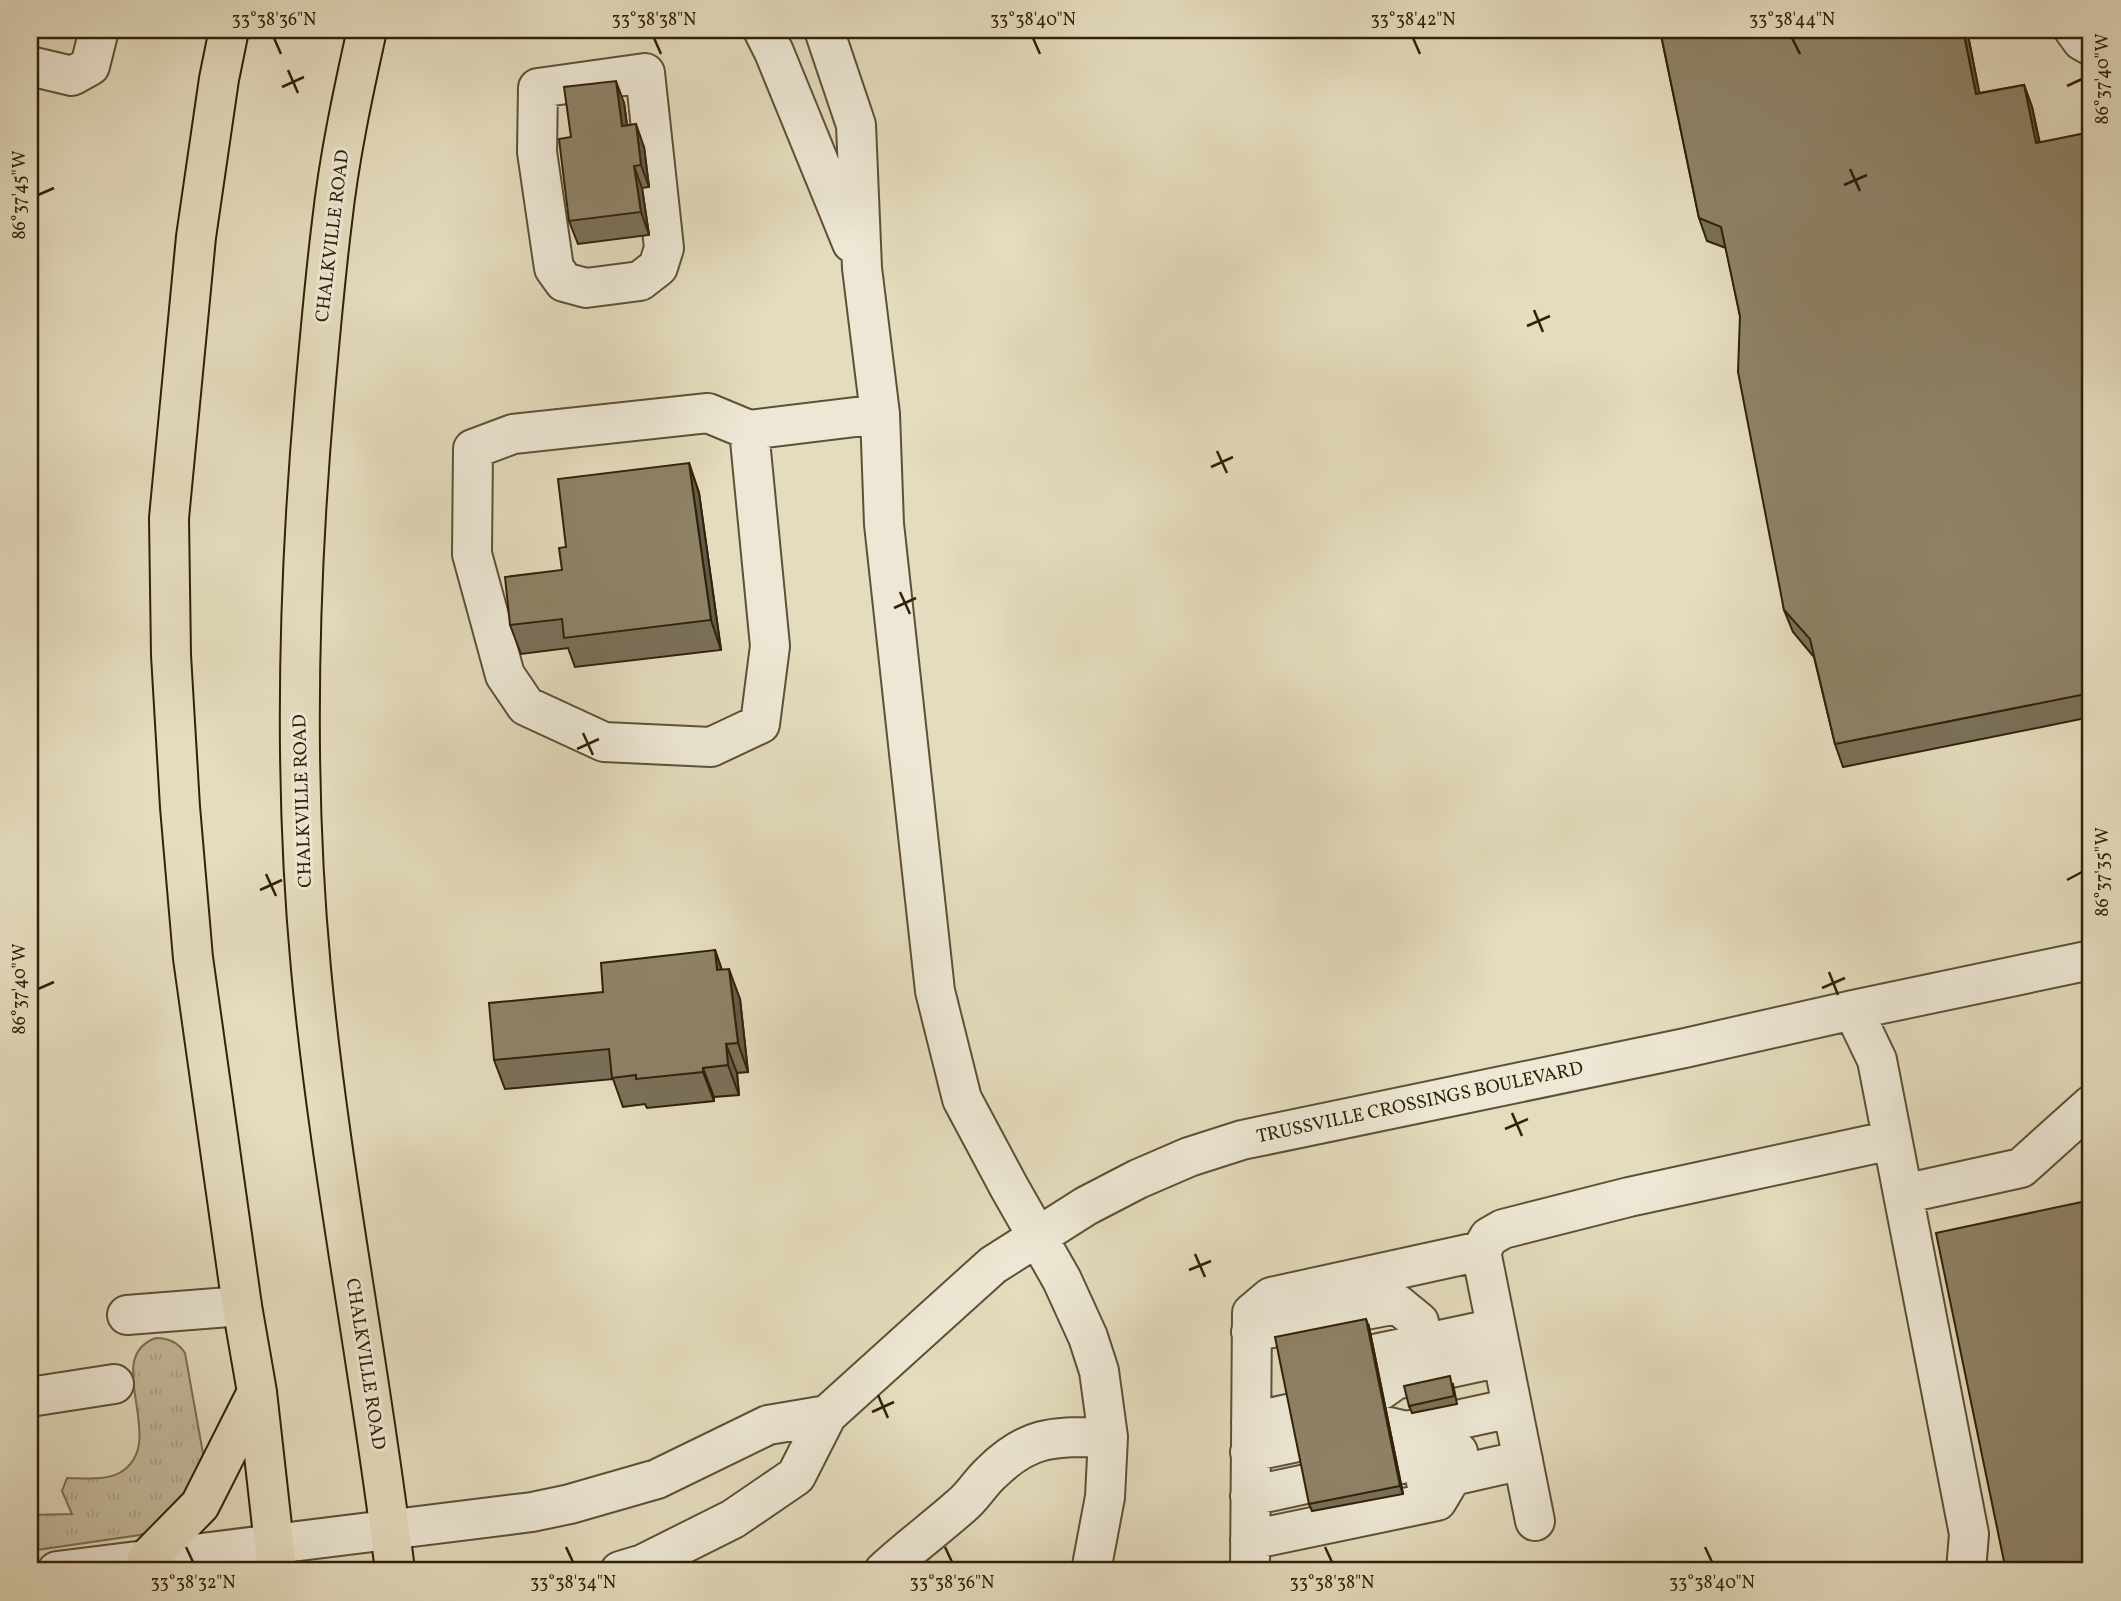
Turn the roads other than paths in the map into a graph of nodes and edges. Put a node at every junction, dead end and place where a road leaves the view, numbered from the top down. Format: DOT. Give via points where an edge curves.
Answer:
graph roads {
  1 [pos="99,30"];
  2 [pos="229,30"];
  3 [pos="367,30"];
  4 [pos="823,30"];
  5 [pos="2074,30"];
  6 [pos="768,45"];
  7 [pos="2091,46"];
  8 [pos="30,66"];
  9 [pos="537,152"];
  10 [pos="862,268"];
  11 [pos="880,414"];
  12 [pos="749,430"];
  13 [pos="2091,960"];
  14 [pos="1853,1010"];
  15 [pos="2091,1105"];
  16 [pos="1892,1140"];
  17 [pos="1903,1194"];
  18 [pos="1038,1236"];
  19 [pos="1481,1251"];
  20 [pos="242,1306"];
  21 [pos="127,1315"];
  22 [pos="1419,1322"];
  23 [pos="1497,1330"];
  24 [pos="1263,1359"];
  25 [pos="114,1384"];
  26 [pos="1381,1390"];
  27 [pos="257,1392"];
  28 [pos="30,1397"];
  29 [pos="827,1415"];
  30 [pos="1389,1427"];
  31 [pos="1295,1428"];
  32 [pos="1518,1436"];
  33 [pos="1108,1437"];
  34 [pos="1251,1437"];
  35 [pos="1452,1476"];
  36 [pos="1308,1496"];
  37 [pos="1535,1521"];
  38 [pos="390,1529"];
  39 [pos="1250,1532"];
  40 [pos="275,1557"];
  41 [pos="147,1559"];
  42 [pos="57,1571"];
  43 [pos="395,1571"];
  44 [pos="620,1571"];
  45 [pos="884,1571"];
  46 [pos="1091,1571"];
  47 [pos="1966,1571"];
  1 -- 8 [label="street" via="90,66 72,76"];
  2 -- 20 [label="main road" via="196,237 169,519 171,655 193,958"];
  3 -- 38 [label="main road, CHALKVILLE ROAD" via="332,218 319,350 304,519 300,740 311,968 333,1157"];
  4 -- 6 [label="street"];
  4 -- 10 [label="street" via="856,125"];
  5 -- 7 [label="street"];
  6 -- 10 [label="street"];
  9 -- 9 [label="street" via="554,268 564,282 586,288 640,281 658,267 664,248 645,73 538,88"];
  10 -- 11 [label="street"];
  11 -- 12 [label="street"];
  11 -- 18 [label="street" via="884,524 935,991 962,1099"];
  12 -- 12 [label="street" via="708,413 513,434 473,449 472,554 505,675 526,706 604,741 711,747 760,723 770,646"];
  13 -- 14 [label="street, TRUSSVILLE CROSSINGS BOULEVARD"];
  14 -- 16 [label="street" via="1877,1060"];
  14 -- 18 [label="street, TRUSSVILLE CROSSINGS BOULEVARD" via="1242,1140 1138,1179"];
  15 -- 17 [label="street" via="2021,1168"];
  16 -- 17 [label="street"];
  16 -- 19 [label="street" via="1503,1229 1489,1237"];
  17 -- 47 [label="street" via="1969,1534"];
  18 -- 29 [label="street, TRUSSVILLE CROSSINGS BOULEVARD" via="993,1265"];
  18 -- 33 [label="street" via="1088,1337 1099,1371"];
  19 -- 23 [label="street"];
  19 -- 24 [label="street" via="1271,1297 1252,1313"];
  20 -- 21 [label="street"];
  20 -- 27 [label="main road"];
  22 -- 23 [label="street"];
  22 -- 23 [label="street" via="1372,1343"];
  22 -- 24 [label="street" via="1397,1304"];
  23 -- 26 [label="street"];
  23 -- 32 [label="street"];
  24 -- 34 [label="street"];
  25 -- 28 [label="street"];
  27 -- 40 [label="main road"];
  27 -- 41 [label="main road" via="200,1505"];
  29 -- 38 [label="street" via="768,1425 657,1479 570,1504"];
  29 -- 44 [label="street, TRUSSVILLE CROSSINGS BOULEVARD" via="796,1476 733,1519"];
  30 -- 32 [label="street"];
  31 -- 34 [label="street"];
  32 -- 35 [label="street"];
  32 -- 35 [label="street" via="1399,1476"];
  32 -- 37 [label="street"];
  33 -- 45 [label="street" via="1060,1437 1017,1450 964,1504"];
  33 -- 46 [label="street" via="1105,1497"];
  34 -- 39 [label="street"];
  35 -- 39 [label="street" via="1437,1501"];
  36 -- 39 [label="street"];
  38 -- 40 [label="street"];
  38 -- 43 [label="main road, CHALKVILLE ROAD"];
  40 -- 41 [label="street"];
  41 -- 42 [label="street"];
}
